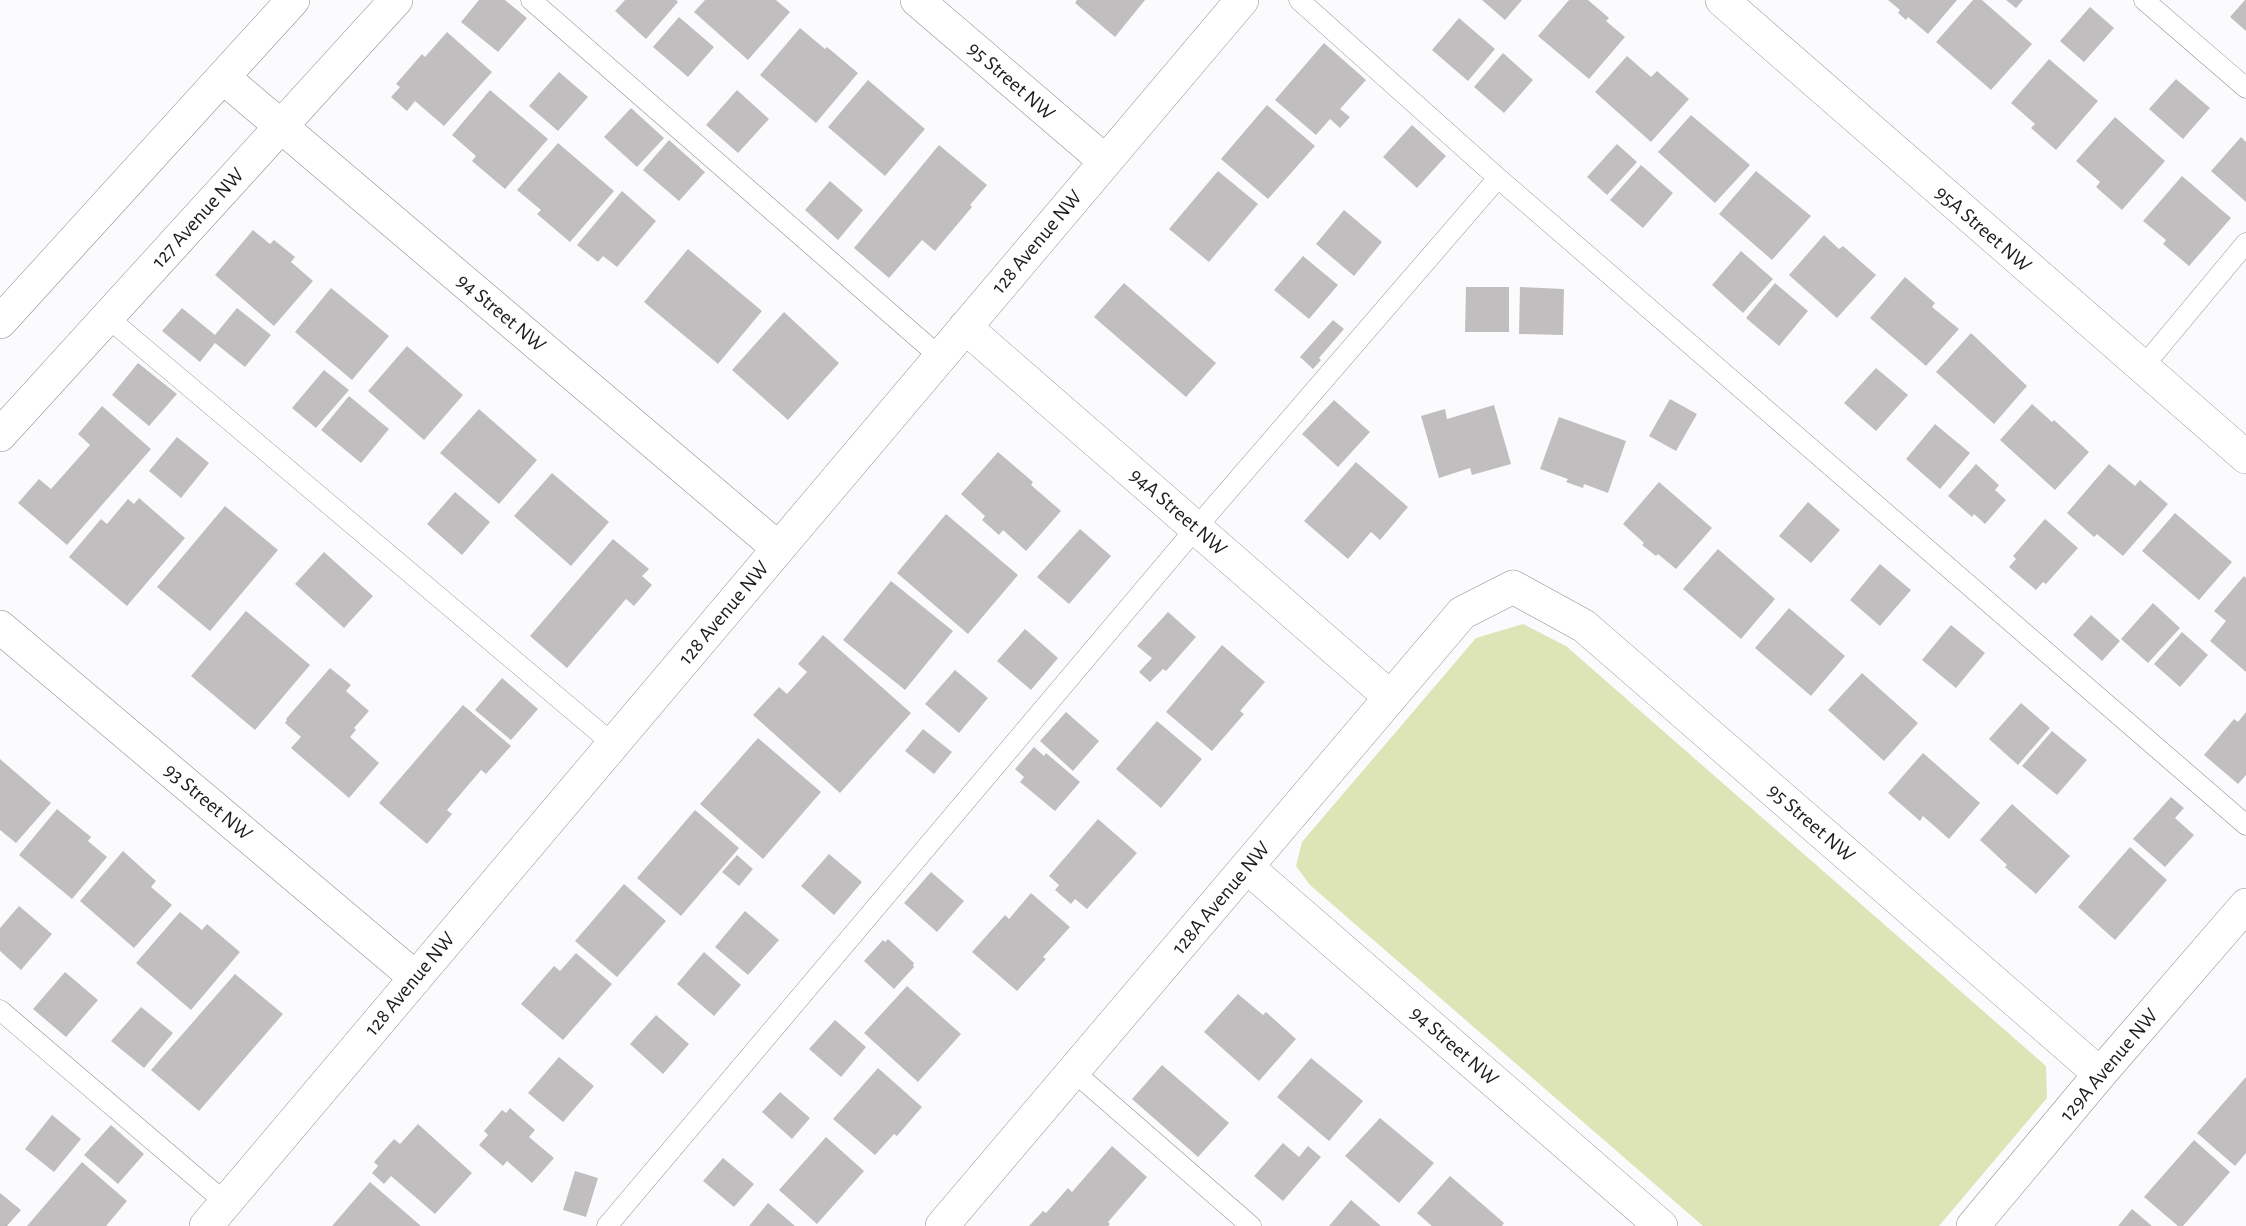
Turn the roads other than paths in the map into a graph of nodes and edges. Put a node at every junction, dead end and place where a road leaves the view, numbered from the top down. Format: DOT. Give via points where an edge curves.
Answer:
graph roads {
  1 [pos="293,0"];
  2 [pos="396,0"];
  3 [pos="531,0"];
  4 [pos="917,0"];
  5 [pos="1242,0"];
  6 [pos="1299,0"];
  7 [pos="1722,0"];
  8 [pos="2144,0"];
  9 [pos="224,78"];
  10 [pos="2246,88"];
  11 [pos="281,127"];
  12 [pos="1105,161"];
  13 [pos="1498,178"];
  14 [pos="2246,243"];
  15 [pos="107,317"];
  16 [pos="0,322"];
  17 [pos="965,327"];
  18 [pos="940,357"];
  19 [pos="2142,368"];
  20 [pos="0,435"];
  21 [pos="2246,457"];
  22 [pos="1196,528"];
  23 [pos="778,548"];
  24 [pos="1513,587"];
  25 [pos="0,627"];
  26 [pos="1390,697"];
  27 [pos="613,744"];
  28 [pos="2246,825"];
  29 [pos="1247,867"];
  30 [pos="2246,905"];
  31 [pos="416,978"];
  32 [pos="0,1010"];
  33 [pos="1074,1071"];
  34 [pos="2100,1074"];
  35 [pos="216,1214"];
  36 [pos="607,1226"];
  37 [pos="942,1226"];
  38 [pos="1251,1226"];
  39 [pos="1661,1226"];
  40 [pos="1973,1226"];
  1 -- 9 [label="street"];
  2 -- 11 [label="street, 127 Avenue NW"];
  3 -- 18 [label="lane"];
  4 -- 12 [label="street, 95 Street NW"];
  5 -- 12 [label="street, 128 Avenue NW"];
  6 -- 13 [label="lane"];
  7 -- 19 [label="street, 95A Street NW"];
  8 -- 10 [label="lane"];
  9 -- 11 [label="street, 94 Street NW"];
  9 -- 16 [label="street"];
  11 -- 15 [label="street, 127 Avenue NW"];
  11 -- 23 [label="street, 94 Street NW"];
  12 -- 17 [label="street, 128 Avenue NW"];
  13 -- 22 [label="lane"];
  13 -- 28 [label="lane"];
  14 -- 19 [label="lane"];
  15 -- 20 [label="street, 127 Avenue NW"];
  15 -- 27 [label="lane"];
  17 -- 18 [label="street, 128 Avenue NW"];
  17 -- 22 [label="street, 94A Street NW"];
  18 -- 23 [label="street, 128 Avenue NW"];
  19 -- 21 [label="street, 95A Street NW"];
  22 -- 26 [label="street, 94A Street NW"];
  22 -- 36 [label="lane"];
  23 -- 27 [label="street, 128 Avenue NW"];
  24 -- 26 [label="street, 128A Avenue NW" via="1462,613"];
  24 -- 34 [label="street, 95 Street NW" via="1584,626"];
  25 -- 31 [label="street, 93 Street NW"];
  26 -- 29 [label="street, 128A Avenue NW"];
  27 -- 31 [label="street, 128 Avenue NW"];
  29 -- 33 [label="street, 128A Avenue NW"];
  29 -- 39 [label="street, 94 Street NW"];
  30 -- 34 [label="street, 129A Avenue NW"];
  31 -- 35 [label="street, 128 Avenue NW"];
  32 -- 35 [label="lane"];
  33 -- 37 [label="street, 128A Avenue NW"];
  33 -- 38 [label="lane"];
  34 -- 40 [label="street, 129A Avenue NW"];
}
